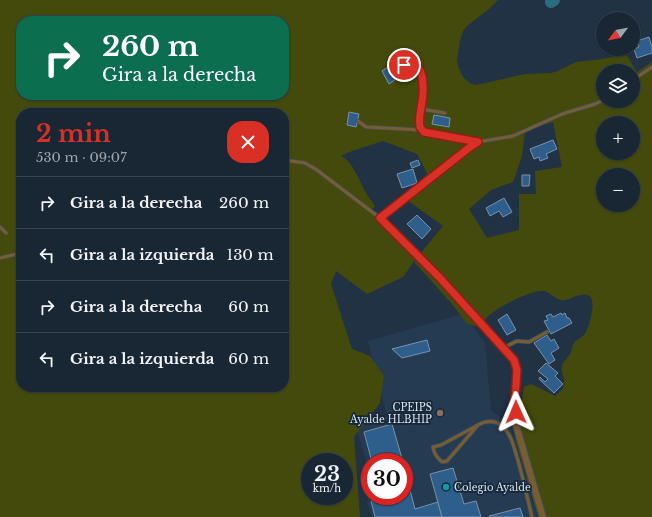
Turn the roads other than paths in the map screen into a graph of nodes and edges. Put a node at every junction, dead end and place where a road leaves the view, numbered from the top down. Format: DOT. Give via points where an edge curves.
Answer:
graph roads {
  1 [pos="404,65"];
  2 [pos="652,67"];
  3 [pos="640,75"];
  4 [pos="596,104"];
  5 [pos="421,109"];
  6 [pos="445,113"];
  7 [pos="358,121"];
  8 [pos="422,130"];
  9 [pos="478,142"];
  10 [pos="289,161"];
  11 [pos="380,218"];
  12 [pos="0,227"];
  13 [pos="6,233"];
  14 [pos="16,254"];
  15 [pos="0,258"];
  16 [pos="476,318"];
  17 [pos="547,332"];
  18 [pos="503,348"];
  19 [pos="478,425"];
  20 [pos="532,517"];
  21 [pos="543,517"];
  1 -- 5 [label="lane" via="418,66 422,73"];
  2 -- 3 [label="lane"];
  4 -- 9 [label="lane" via="562,114 514,136"];
  5 -- 6 [label="lane"];
  5 -- 8 [label="lane"];
  7 -- 8 [label="lane" via="366,128"];
  8 -- 9 [label="lane"];
  9 -- 11 [label="lane"];
  10 -- 11 [label="lane" via="305,163 317,170"];
  11 -- 16 [label="lane"];
  12 -- 13 [label="lane"];
  14 -- 15 [label="lane"];
  16 -- 18 [label="street"];
  17 -- 18 [label="lane" via="529,342 517,341"];
  18 -- 21 [label="street" via="514,360 517,370 516,425"];
  19 -- 19 [label="lane" via="433,447 437,458 442,462 447,461"];
  19 -- 20 [label="lane" via="494,422 503,426 508,433 523,477"];
}
